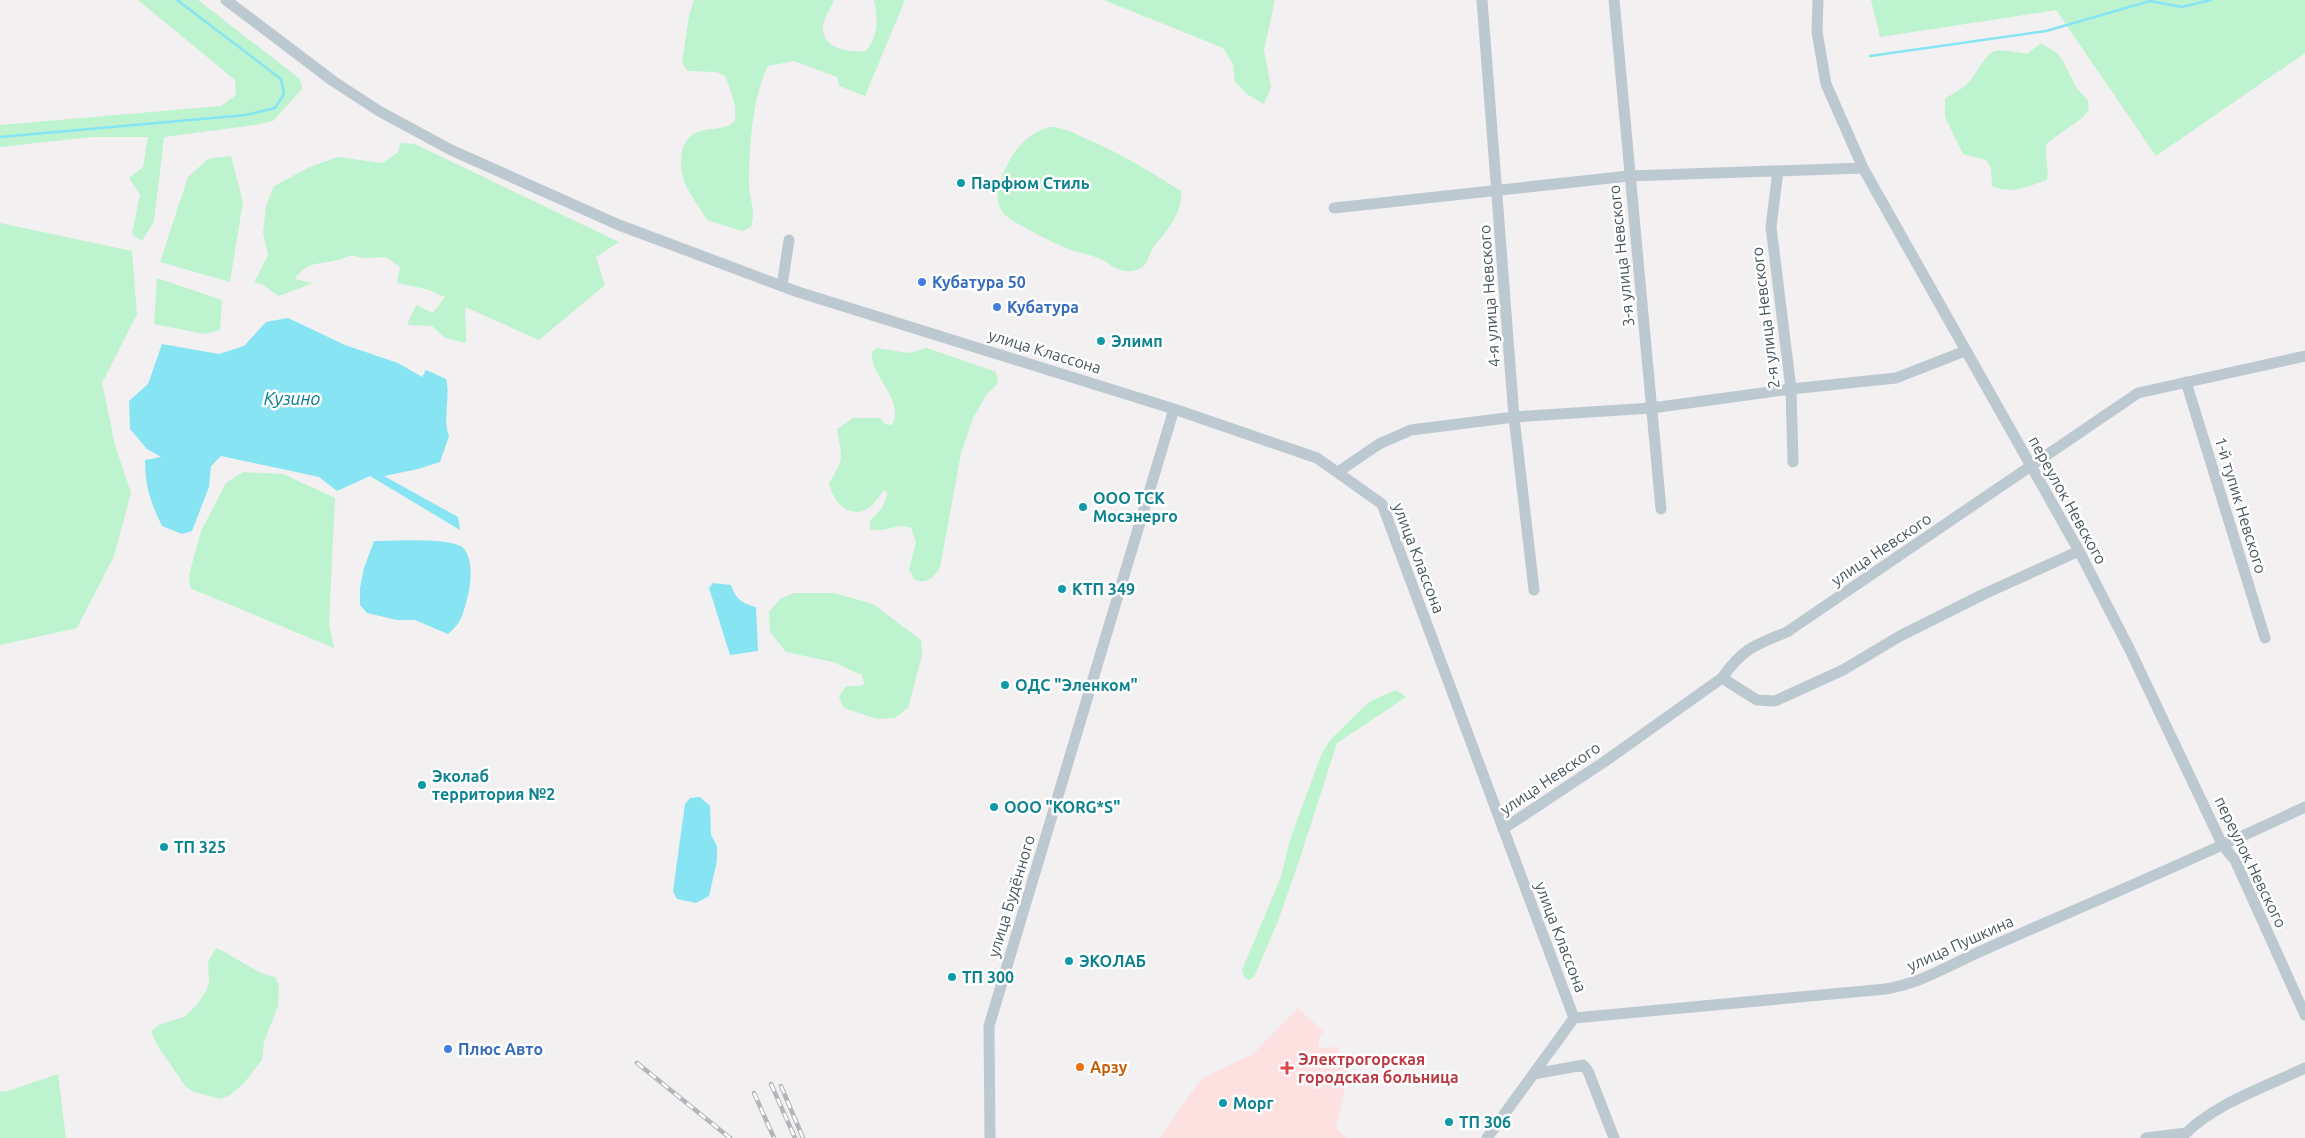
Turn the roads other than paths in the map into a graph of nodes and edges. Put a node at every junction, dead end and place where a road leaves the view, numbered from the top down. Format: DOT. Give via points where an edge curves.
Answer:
graph roads {
  1 [pos="226,0"];
  2 [pos="1482,0"];
  3 [pos="1614,0"];
  4 [pos="1818,0"];
  5 [pos="1863,168"];
  6 [pos="1778,171"];
  7 [pos="1629,176"];
  8 [pos="1497,190"];
  9 [pos="1334,208"];
  10 [pos="790,240"];
  11 [pos="782,286"];
  12 [pos="1965,351"];
  13 [pos="2305,356"];
  14 [pos="2186,382"];
  15 [pos="1791,389"];
  16 [pos="1652,408"];
  17 [pos="1174,409"];
  18 [pos="1514,417"];
  19 [pos="1792,462"];
  20 [pos="2031,467"];
  21 [pos="1338,472"];
  22 [pos="1661,509"];
  23 [pos="2079,551"];
  24 [pos="1534,590"];
  25 [pos="2265,638"];
  26 [pos="1722,678"];
  27 [pos="2305,807"];
  28 [pos="1503,829"];
  29 [pos="2223,846"];
  30 [pos="2305,1015"];
  31 [pos="1574,1018"];
  32 [pos="2305,1068"];
  33 [pos="1534,1074"];
  34 [pos="2184,1136"];
  35 [pos="990,1138"];
  36 [pos="1487,1138"];
  37 [pos="1614,1138"];
  38 [pos="2146,1138"];
  1 -- 11 [label="street, улица Классона" via="379,112 451,150 618,225"];
  2 -- 8 [label="street, 4-я улица Невского"];
  3 -- 7 [label="street, 3-я улица Невского"];
  4 -- 5 [label="street, переулок Невского" via="1817,32 1826,84"];
  5 -- 6 [label="street"];
  5 -- 12 [label="street, переулок Невского"];
  6 -- 7 [label="street"];
  6 -- 15 [label="street, 2-я улица Невского" via="1770,227"];
  7 -- 8 [label="street"];
  7 -- 16 [label="street, 3-я улица Невского"];
  8 -- 9 [label="street"];
  8 -- 18 [label="street, 4-я улица Невского"];
  10 -- 11 [label="street"];
  11 -- 17 [label="street, улица Классона"];
  12 -- 15 [label="street" via="1896,378"];
  12 -- 20 [label="street, переулок Невского"];
  13 -- 14 [label="street, улица Невского"];
  14 -- 20 [label="street, улица Невского" via="2138,393"];
  14 -- 25 [label="street, 1-й тупик Невского"];
  15 -- 16 [label="street"];
  15 -- 19 [label="street, 2-я улица Невского"];
  16 -- 18 [label="street"];
  16 -- 22 [label="street, 3-я улица Невского"];
  17 -- 21 [label="street, улица Классона" via="1317,458"];
  17 -- 35 [label="street, улица Будённого" via="988,1026"];
  18 -- 21 [label="street" via="1411,430 1379,444"];
  18 -- 24 [label="street, 4-я улица Невского"];
  20 -- 23 [label="street, переулок Невского"];
  20 -- 26 [label="street, улица Невского" via="1787,632 1751,646 1734,660"];
  21 -- 28 [label="street, улица Классона" via="1382,504"];
  23 -- 26 [label="street" via="1984,594 1900,636 1843,670 1775,701 1757,700"];
  23 -- 29 [label="street, переулок Невского"];
  26 -- 28 [label="street, улица Невского"];
  27 -- 29 [label="street, улица Пушкина"];
  28 -- 31 [label="street, улица Классона"];
  29 -- 30 [label="street, переулок Невского" via="2235,860"];
  29 -- 31 [label="street, улица Пушкина" via="1908,985"];
  31 -- 33 [label="street, улица Классона"];
  32 -- 34 [label="street" via="2218,1110"];
  33 -- 36 [label="street, улица Классона"];
  33 -- 37 [label="street" via="1582,1065 1588,1071"];
  34 -- 38 [label="street"];
}
